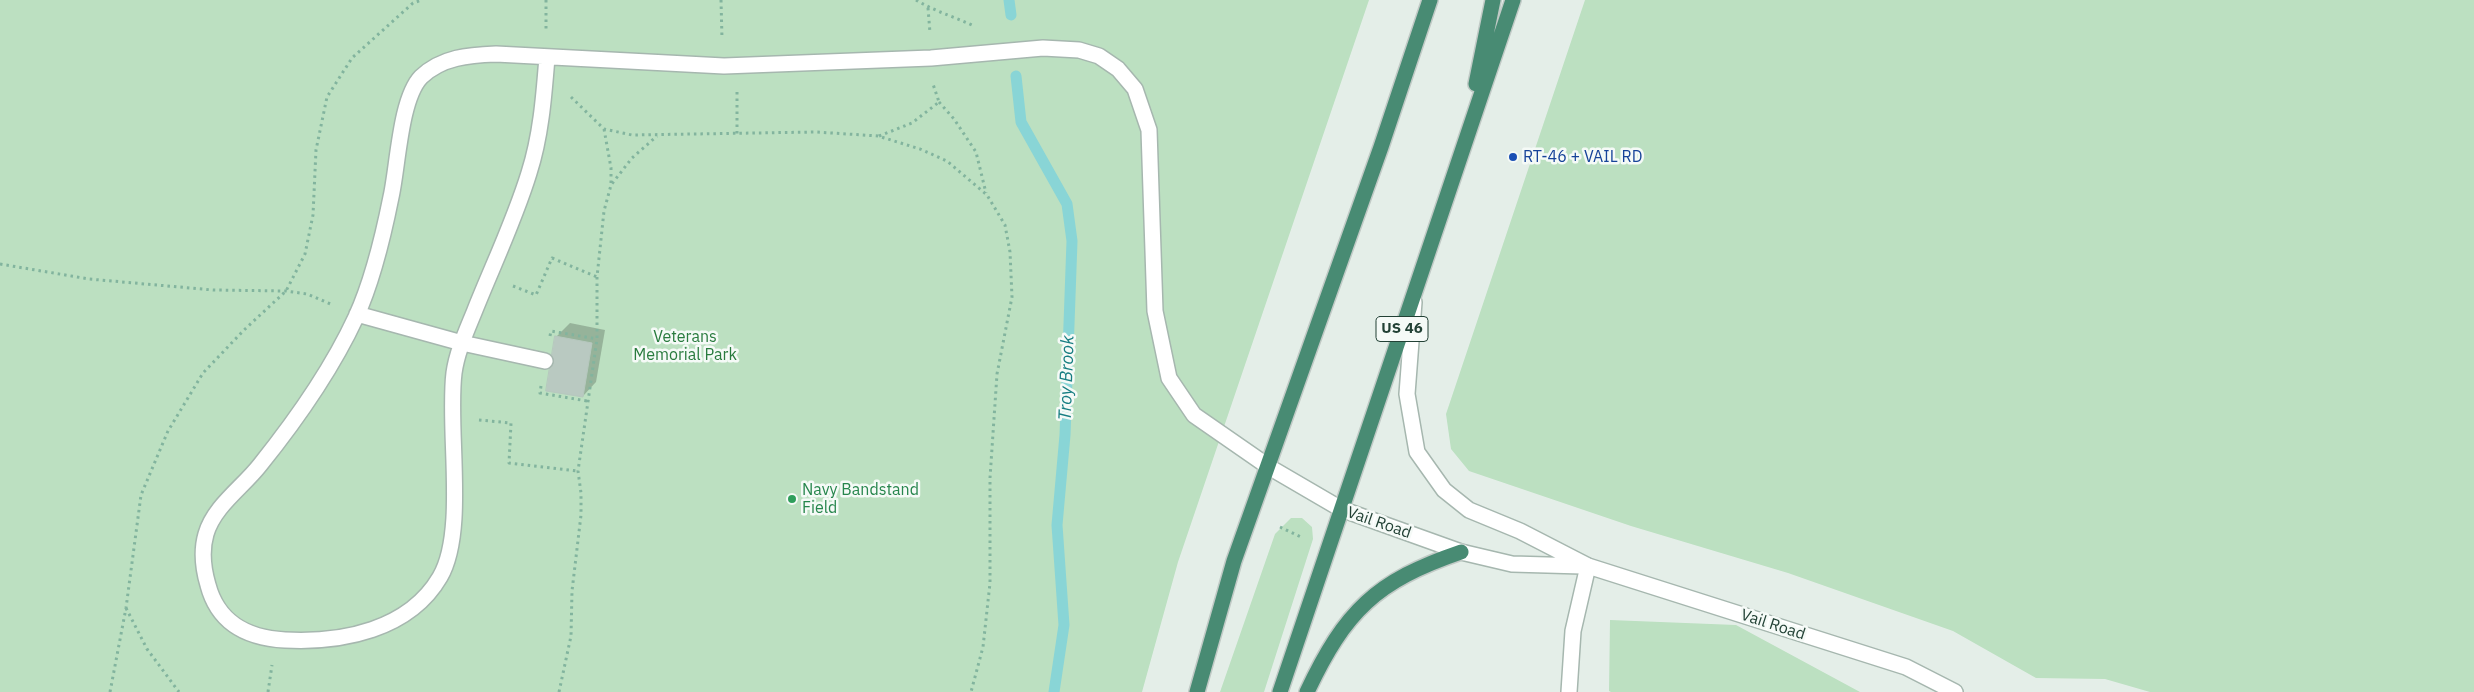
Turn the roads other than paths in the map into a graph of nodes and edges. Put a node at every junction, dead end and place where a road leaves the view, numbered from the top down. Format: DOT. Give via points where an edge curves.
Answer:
graph roads {
  1 [pos="1430,0"];
  2 [pos="1493,0"];
  3 [pos="1513,0"];
  4 [pos="546,57"];
  5 [pos="1462,149"];
  6 [pos="1415,290"];
  7 [pos="357,314"];
  8 [pos="462,343"];
  9 [pos="545,361"];
  10 [pos="1269,467"];
  11 [pos="1342,509"];
  12 [pos="1461,552"];
  13 [pos="1588,566"];
  14 [pos="1196,692"];
  15 [pos="1280,692"];
  16 [pos="1307,692"];
  17 [pos="1569,692"];
  18 [pos="1955,692"];
  1 -- 10 [label="highway"];
  2 -- 5 [label="highway"];
  3 -- 5 [label="highway, US 46"];
  4 -- 7 [label="street, Vail Road" via="463,55 440,63 420,78 408,98 379,251"];
  4 -- 8 [label="street, Vail Road" via="541,116 530,172"];
  4 -- 10 [label="street, Vail Road" via="730,66 899,60 1043,48 1079,50 1099,56 1118,69 1135,89 1149,130 1155,311 1169,378 1194,415"];
  5 -- 6 [label="highway, US 46"];
  6 -- 11 [label="highway, US 46"];
  6 -- 13 [label="street, Vail Road" via="1407,394 1417,452 1444,490 1468,510 1520,531"];
  7 -- 8 [label="street"];
  7 -- 8 [label="street, Vail Road" via="328,373 258,467 214,515 206,533 202,558 208,587 219,612 238,628 262,638 326,640 364,633 410,610 441,576 453,534 453,389 454,368"];
  8 -- 9 [label="street"];
  10 -- 11 [label="street, Vail Road"];
  10 -- 14 [label="highway" via="1234,561"];
  11 -- 12 [label="street, Vail Road"];
  11 -- 15 [label="highway, US 46" via="1326,548"];
  12 -- 13 [label="street, Vail Road" via="1512,564"];
  12 -- 16 [label="highway" via="1395,580 1366,600 1322,660"];
  13 -- 17 [label="street" via="1573,631"];
  13 -- 18 [label="street, Vail Road" via="1906,667"];
}
